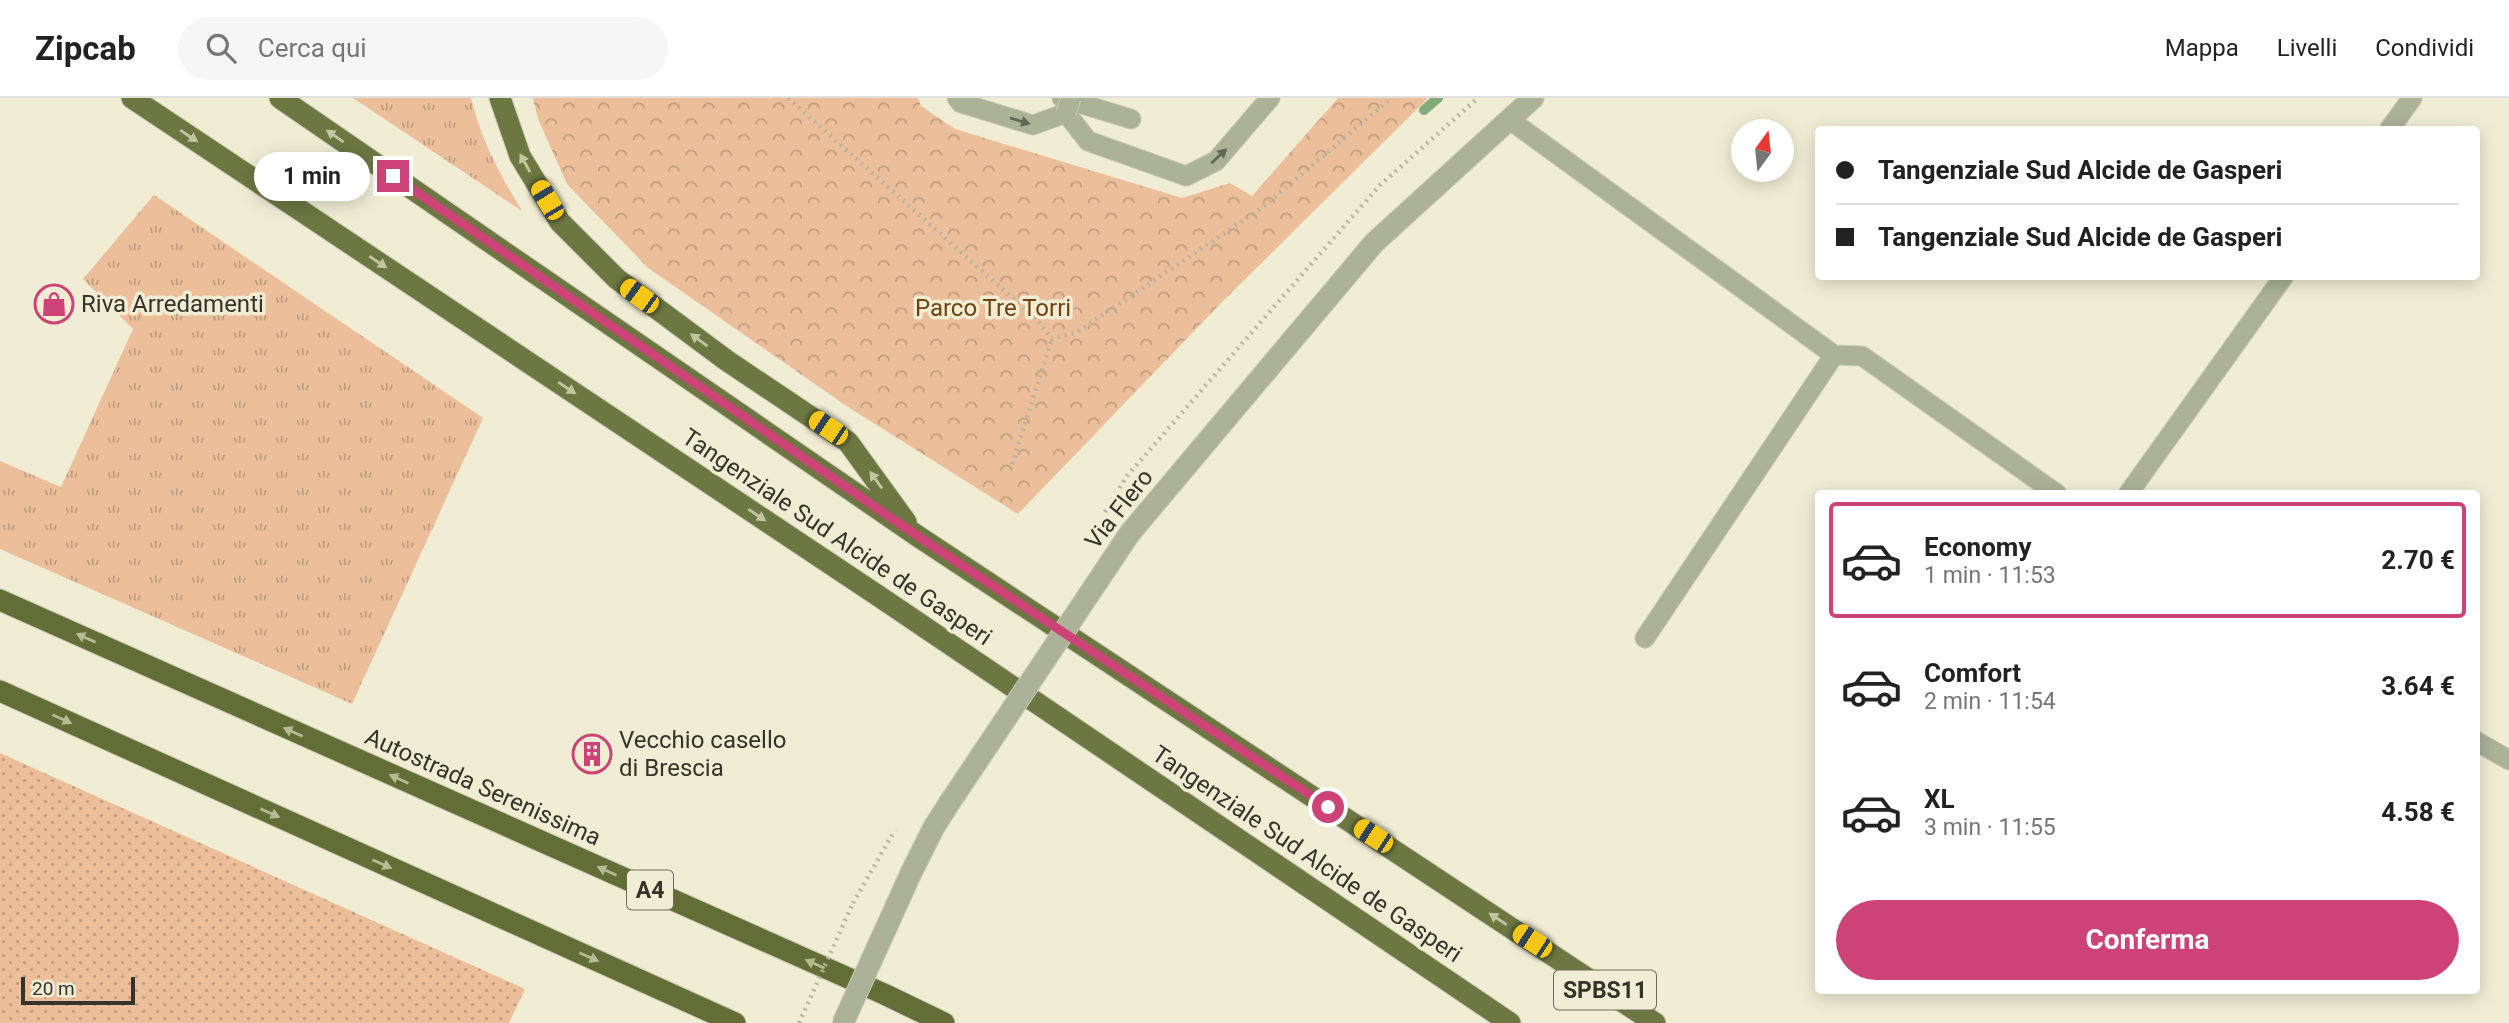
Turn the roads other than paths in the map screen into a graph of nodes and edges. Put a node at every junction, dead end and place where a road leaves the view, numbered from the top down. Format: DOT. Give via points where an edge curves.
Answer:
graph roads {
  1 [pos="132,98"];
  2 [pos="280,98"];
  3 [pos="500,98"];
  4 [pos="957,98"];
  5 [pos="1270,98"];
  6 [pos="1533,98"];
  7 [pos="2412,98"];
  8 [pos="1066,103"];
  9 [pos="1131,119"];
  10 [pos="1510,120"];
  11 [pos="2392,126"];
  12 [pos="2281,280"];
  13 [pos="1834,355"];
  14 [pos="2051,490"];
  15 [pos="2131,490"];
  16 [pos="916,535"];
  17 [pos="0,600"];
  18 [pos="1645,638"];
  19 [pos="0,691"];
  20 [pos="2480,743"];
  21 [pos="2509,760"];
  22 [pos="735,1023"];
  23 [pos="844,1023"];
  24 [pos="944,1023"];
  25 [pos="1510,1023"];
  26 [pos="1655,1023"];
  1 -- 25 [label="highway, Tangenziale Sud Alcide de Gasperi, one-way"];
  16 -- 2 [label="highway, Tangenziale Sud Alcide de Gasperi, one-way"];
  16 -- 3 [label="highway, one-way" via="848,442 617,279 559,222 520,156"];
  4 -- 8 [label="lane, one-way" via="1033,125"];
  8 -- 5 [label="lane, one-way" via="1088,141 1186,176 1216,161"];
  6 -- 10 [label="street, Via Flero"];
  7 -- 11 [label="lane"];
  8 -- 9 [label="lane"];
  10 -- 13 [label="lane"];
  10 -- 23 [label="street, Via Flero, bridge" via="1374,243 1129,533 934,827"];
  12 -- 15 [label="lane"];
  13 -- 14 [label="lane" via="1862,356"];
  13 -- 18 [label="lane"];
  26 -- 16 [label="highway, Tangenziale Sud Alcide de Gasperi / SPBS11, one-way"];
  24 -- 17 [label="highway, Autostrada Serenissima / A4, one-way"];
  19 -- 22 [label="highway, one-way"];
  20 -- 21 [label="lane"];
}
